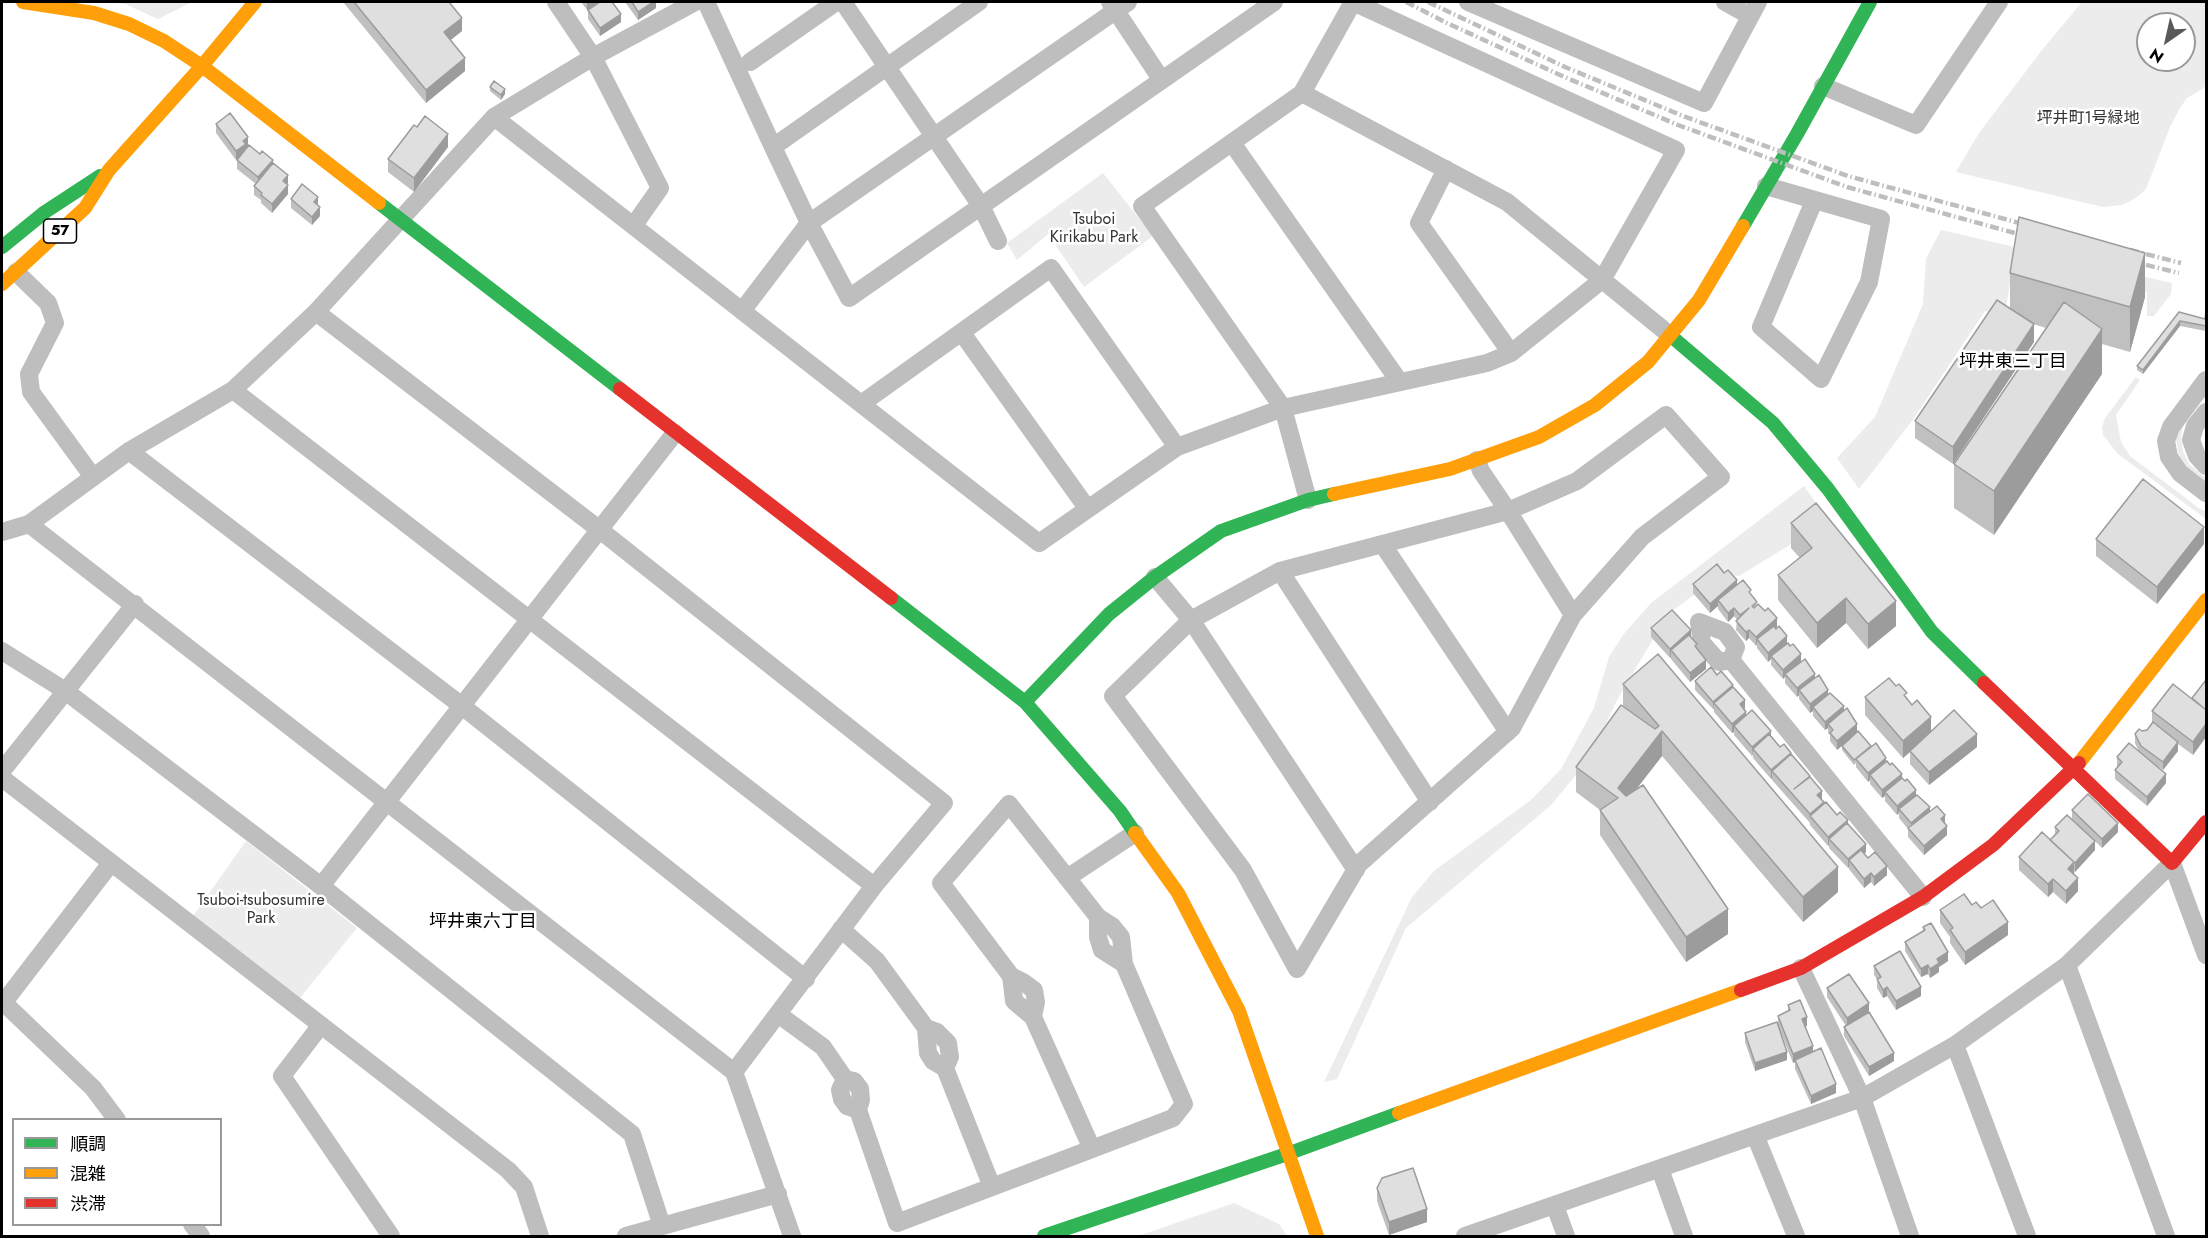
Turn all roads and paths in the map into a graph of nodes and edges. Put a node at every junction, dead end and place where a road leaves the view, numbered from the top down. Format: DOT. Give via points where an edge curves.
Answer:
graph roads {
  1 [pos="23,2"];
  2 [pos="255,2"];
  3 [pos="556,2"];
  4 [pos="695,2"];
  5 [pos="706,2"];
  6 [pos="836,2"];
  7 [pos="843,2"];
  8 [pos="979,2"];
  9 [pos="1274,2"];
  10 [pos="1468,2"];
  11 [pos="1725,2"];
  12 [pos="1870,2"];
  13 [pos="1999,2"];
  14 [pos="1118,4"];
  15 [pos="1754,8"];
  16 [pos="593,57"];
  17 [pos="750,62"];
  18 [pos="202,66"];
  19 [pos="887,66"];
  20 [pos="1161,79"];
  21 [pos="1823,86"];
  22 [pos="1302,93"];
  23 [pos="494,117"];
  24 [pos="934,136"];
  25 [pos="1232,143"];
  26 [pos="773,147"];
  27 [pos="1446,169"];
  28 [pos="109,170"];
  29 [pos="1766,186"];
  30 [pos="1815,201"];
  31 [pos="981,206"];
  32 [pos="402,220"];
  33 [pos="809,223"];
  34 [pos="634,225"];
  35 [pos="998,241"];
  36 [pos="2,247"];
  37 [pos="16,272"];
  38 [pos="1602,280"];
  39 [pos="2,284"];
  40 [pos="742,311"];
  41 [pos="316,312"];
  42 [pos="962,333"];
  43 [pos="1671,336"];
  44 [pos="1511,353"];
  45 [pos="2206,380"];
  46 [pos="1399,381"];
  47 [pos="232,390"];
  48 [pos="861,404"];
  49 [pos="1283,408"];
  50 [pos="2206,412"];
  51 [pos="675,433"];
  52 [pos="1177,447"];
  53 [pos="129,451"];
  54 [pos="1477,460"];
  55 [pos="2206,466"];
  56 [pos="93,477"];
  57 [pos="2206,493"];
  58 [pos="1308,500"];
  59 [pos="1087,508"];
  60 [pos="1508,512"];
  61 [pos="29,524"];
  62 [pos="600,530"];
  63 [pos="2,532"];
  64 [pos="1383,545"];
  65 [pos="1280,571"];
  66 [pos="1155,577"];
  67 [pos="2206,600"];
  68 [pos="135,604"];
  69 [pos="1573,615"];
  70 [pos="530,619"];
  71 [pos="1191,620"];
  72 [pos="2,651"];
  73 [pos="1731,660"];
  74 [pos="64,690"];
  75 [pos="1025,702"];
  76 [pos="462,706"];
  77 [pos="1508,732"];
  78 [pos="2074,770"];
  79 [pos="2,771"];
  80 [pos="2,778"];
  81 [pos="387,802"];
  82 [pos="1430,802"];
  83 [pos="2206,822"];
  84 [pos="1135,833"];
  85 [pos="111,863"];
  86 [pos="2172,863"];
  87 [pos="1356,870"];
  88 [pos="1067,878"];
  89 [pos="321,886"];
  90 [pos="874,886"];
  91 [pos="1923,897"];
  92 [pos="842,929"];
  93 [pos="2206,955"];
  94 [pos="2067,965"];
  95 [pos="1801,968"];
  96 [pos="806,979"];
  97 [pos="3,1001"];
  98 [pos="778,1014"];
  99 [pos="321,1025"];
  100 [pos="1955,1045"];
  101 [pos="734,1072"];
  102 [pos="1862,1098"];
  103 [pos="116,1118"];
  104 [pos="1755,1135"];
  105 [pos="1092,1149"];
  106 [pos="1287,1154"];
  107 [pos="1660,1169"];
  108 [pos="992,1187"];
  109 [pos="778,1194"];
  110 [pos="1556,1206"];
  111 [pos="662,1226"];
  112 [pos="391,1236"];
  113 [pos="540,1236"];
  114 [pos="626,1236"];
  115 [pos="792,1236"];
  116 [pos="1044,1236"];
  117 [pos="1317,1236"];
  118 [pos="1465,1236"];
  119 [pos="1566,1236"];
  120 [pos="1684,1236"];
  121 [pos="1796,1236"];
  122 [pos="1910,1236"];
  123 [pos="2027,1236"];
  124 [pos="2166,1236"];
  1 -- 18 [label="street" via="94,13 129,24"];
  2 -- 18 [label="street, 57"];
  3 -- 16 [label="street"];
  4 -- 16 [label="street"];
  5 -- 26 [label="street"];
  6 -- 17 [label="street"];
  7 -- 19 [label="street"];
  8 -- 19 [label="street"];
  9 -- 20 [label="street"];
  10 -- 15 [label="street" via="1704,103"];
  11 -- 15 [label="street"];
  12 -- 21 [label="street"];
  13 -- 21 [label="street" via="1916,125"];
  14 -- 20 [label="street"];
  14 -- 24 [label="street"];
  16 -- 23 [label="street"];
  16 -- 34 [label="street" via="660,188"];
  18 -- 28 [label="street, 57"];
  18 -- 32 [label="street"];
  19 -- 24 [label="street"];
  19 -- 26 [label="street"];
  20 -- 31 [label="street"];
  21 -- 29 [label="street"];
  22 -- 25 [label="street"];
  22 -- 27 [label="street"];
  22 -- 38 [label="street" via="1353,2 1676,150"];
  23 -- 32 [label="street"];
  23 -- 34 [label="street"];
  24 -- 31 [label="street"];
  24 -- 33 [label="street"];
  25 -- 46 [label="street"];
  25 -- 49 [label="street" via="1142,206"];
  26 -- 33 [label="street"];
  27 -- 38 [label="street" via="1507,202"];
  27 -- 44 [label="street" via="1419,223"];
  28 -- 36 [label="street, 57" via="45,212"];
  28 -- 37 [label="street, 57" via="85,208"];
  29 -- 30 [label="street"];
  29 -- 43 [label="street" via="1699,300"];
  30 -- 30 [label="street" via="1881,219 1869,282 1821,379 1761,327"];
  31 -- 33 [label="street" via="849,298"];
  31 -- 35 [label="street"];
  32 -- 41 [label="street"];
  32 -- 51 [label="street"];
  33 -- 40 [label="street"];
  34 -- 40 [label="street"];
  37 -- 39 [label="street, 57"];
  37 -- 56 [label="street" via="48,303 55,323 29,374 31,392"];
  38 -- 43 [label="street"];
  38 -- 44 [label="street"];
  40 -- 48 [label="street"];
  41 -- 47 [label="street"];
  41 -- 62 [label="street"];
  42 -- 48 [label="street"];
  42 -- 52 [label="street" via="1052,268"];
  42 -- 59 [label="street"];
  43 -- 54 [label="street" via="1648,362 1595,405 1539,437"];
  43 -- 78 [label="street" via="1773,423 1828,489 1932,632"];
  44 -- 46 [label="street" via="1487,363"];
  45 -- 57 [label="street" via="2171,427 2166,441 2169,457 2180,473"];
  46 -- 49 [label="street"];
  47 -- 53 [label="street"];
  47 -- 70 [label="street"];
  48 -- 59 [label="street" via="1039,543"];
  49 -- 52 [label="street"];
  49 -- 58 [label="street"];
  50 -- 55 [label="street" via="2195,426 2191,441"];
  51 -- 62 [label="street"];
  51 -- 75 [label="street"];
  52 -- 59 [label="street"];
  53 -- 56 [label="street"];
  53 -- 76 [label="street"];
  54 -- 58 [label="street"];
  54 -- 60 [label="street"];
  56 -- 61 [label="street"];
  58 -- 66 [label="street" via="1221,531"];
  60 -- 64 [label="street"];
  60 -- 69 [label="street"];
  60 -- 69 [label="street" via="1577,481 1666,415 1720,477 1642,537"];
  61 -- 63 [label="street"];
  61 -- 68 [label="street"];
  62 -- 70 [label="street"];
  62 -- 90 [label="street" via="944,802"];
  64 -- 65 [label="street"];
  64 -- 77 [label="street"];
  65 -- 71 [label="street"];
  65 -- 82 [label="street"];
  66 -- 71 [label="street"];
  66 -- 75 [label="street" via="1109,614"];
  67 -- 78 [label="street"];
  68 -- 74 [label="street"];
  68 -- 81 [label="street"];
  69 -- 77 [label="street"];
  70 -- 76 [label="street"];
  70 -- 90 [label="street"];
  71 -- 87 [label="street"];
  71 -- 87 [label="street" via="1113,696 1243,870 1297,969"];
  72 -- 74 [label="street"];
  73 -- 91 [label="street"];
  74 -- 79 [label="street"];
  74 -- 89 [label="street"];
  75 -- 84 [label="street"];
  76 -- 81 [label="street"];
  76 -- 96 [label="street"];
  77 -- 82 [label="street"];
  78 -- 86 [label="street"];
  78 -- 91 [label="street" via="1993,844"];
  80 -- 85 [label="street"];
  81 -- 89 [label="street"];
  81 -- 101 [label="street"];
  82 -- 87 [label="street"];
  83 -- 86 [label="street"];
  84 -- 88 [label="street"];
  84 -- 106 [label="street" via="1178,892 1239,1011"];
  85 -- 97 [label="street"];
  85 -- 99 [label="street"];
  86 -- 93 [label="street"];
  86 -- 94 [label="street"];
  88 -- 105 [label="street" via="1098,917 1102,950 1124,964 1184,1104 1173,1118"];
  88 -- 105 [label="street" via="1009,804 941,882 1011,976 1014,1001 1033,1017"];
  89 -- 111 [label="street" via="632,1134"];
  90 -- 92 [label="street"];
  91 -- 95 [label="street"];
  92 -- 96 [label="street"];
  92 -- 108 [label="street" via="877,961 926,1028 928,1053 945,1068"];
  94 -- 100 [label="street"];
  94 -- 124 [label="street"];
  95 -- 102 [label="street"];
  95 -- 106 [label="street"];
  96 -- 98 [label="street"];
  97 -- 103 [label="street" via="93,1088"];
  98 -- 101 [label="street"];
  98 -- 108 [label="street" via="823,1047 844,1079 842,1099 858,1110 897,1223"];
  99 -- 112 [label="street" via="282,1076"];
  99 -- 113 [label="street" via="508,1170 524,1186"];
  100 -- 102 [label="street"];
  100 -- 123 [label="street"];
  101 -- 109 [label="street"];
  102 -- 104 [label="street"];
  102 -- 122 [label="street"];
  104 -- 107 [label="street"];
  104 -- 121 [label="street"];
  105 -- 108 [label="street"];
  106 -- 116 [label="street"];
  106 -- 117 [label="street"];
  107 -- 110 [label="street"];
  107 -- 120 [label="street"];
  109 -- 111 [label="street"];
  109 -- 115 [label="street"];
  110 -- 118 [label="street"];
  110 -- 119 [label="street"];
  111 -- 114 [label="street"];
}
